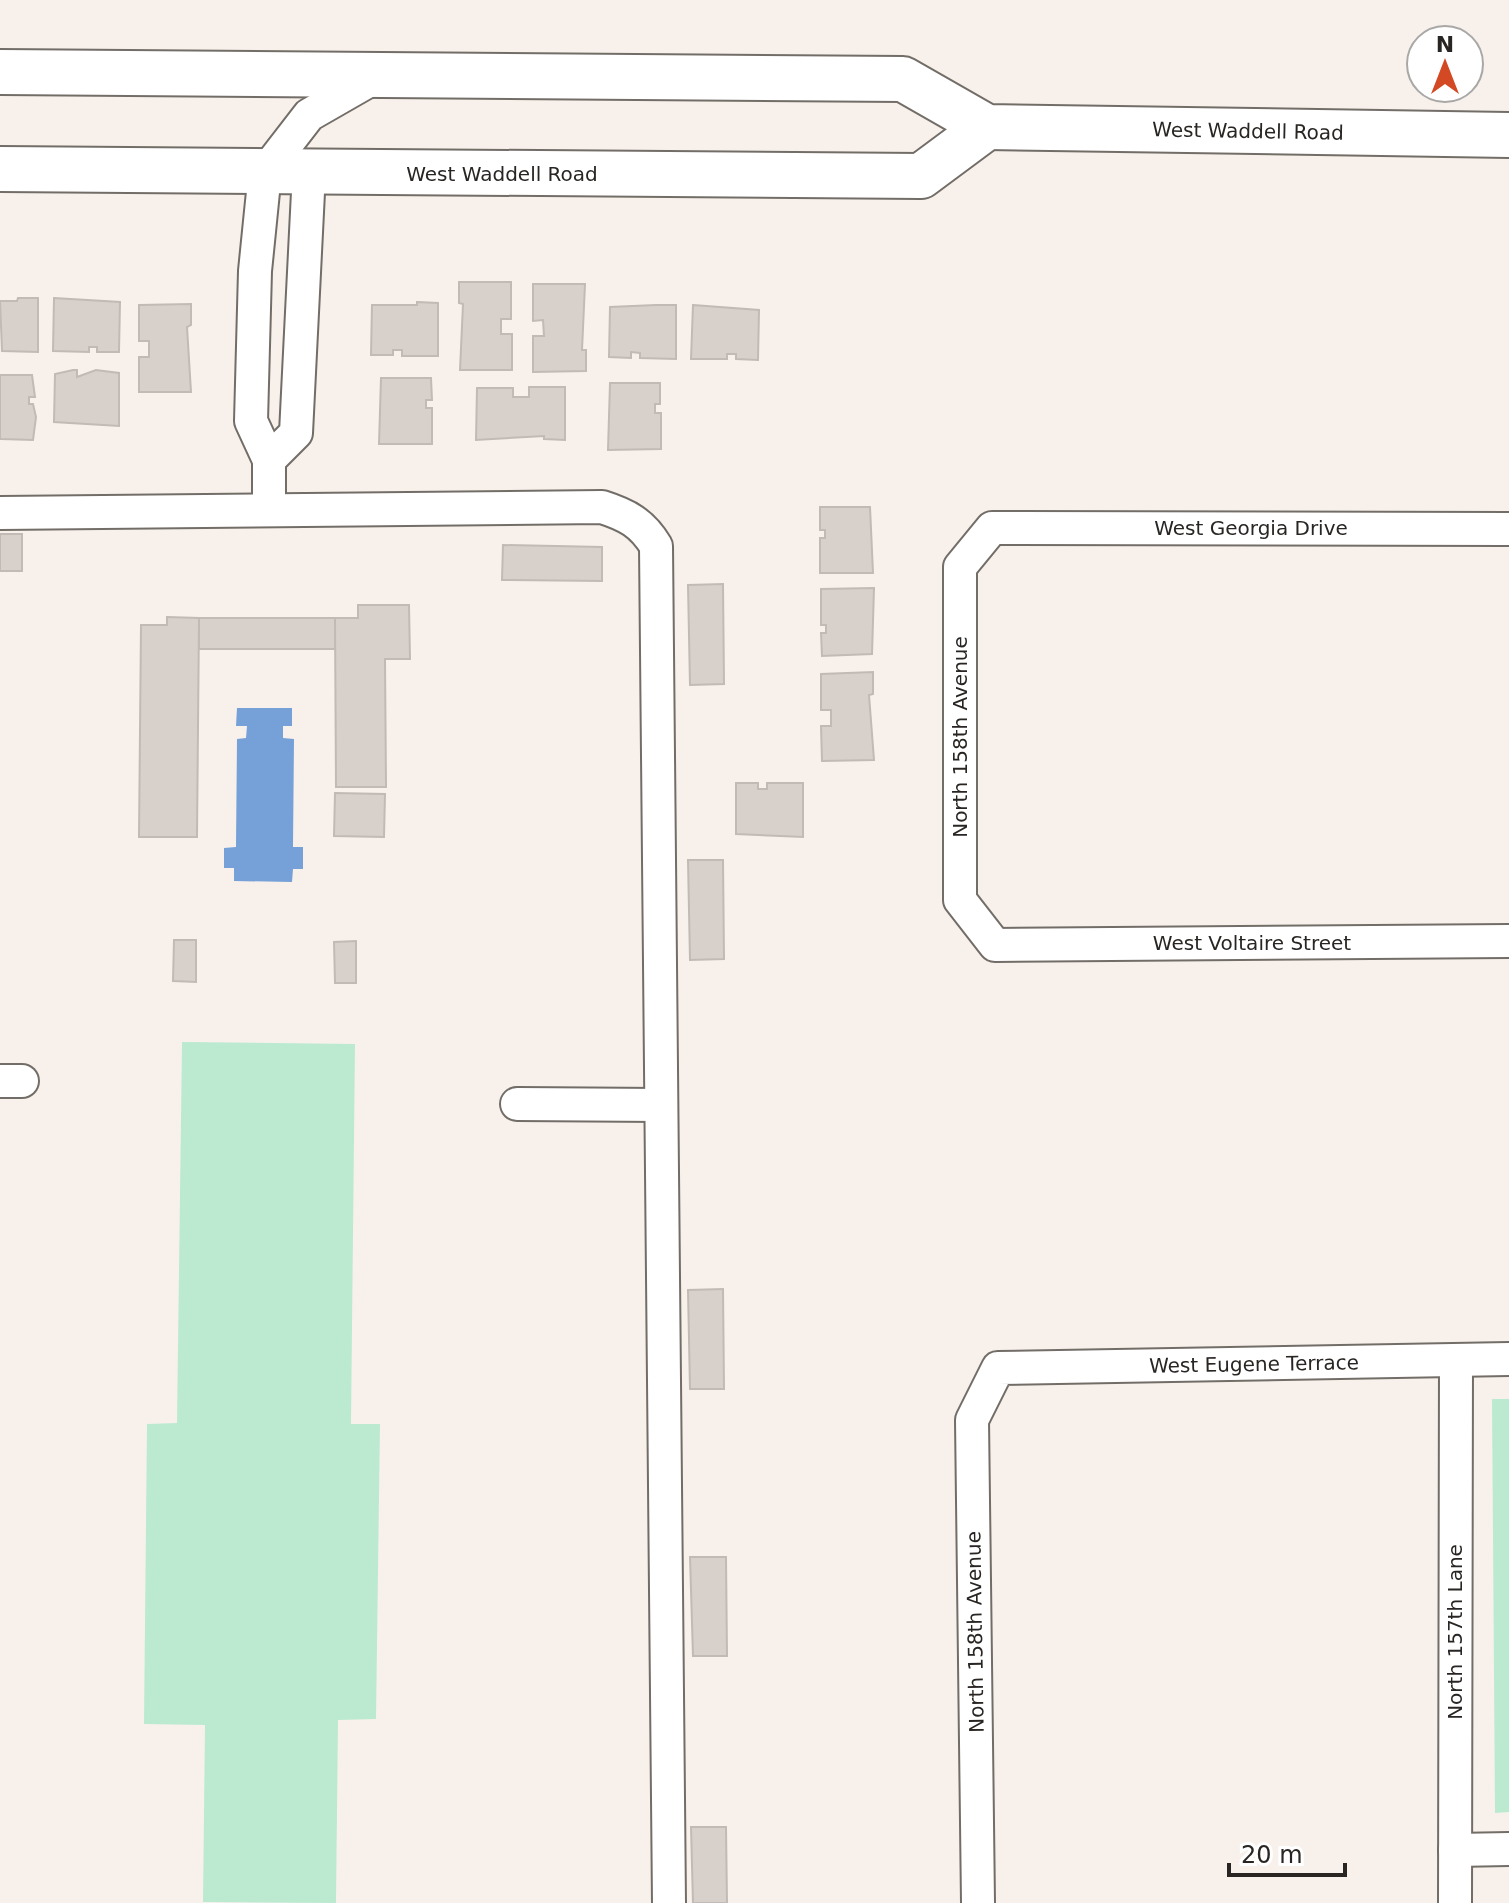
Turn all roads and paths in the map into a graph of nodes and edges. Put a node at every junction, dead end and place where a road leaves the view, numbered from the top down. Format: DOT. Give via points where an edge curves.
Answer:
graph roads {
  1 [pos="0,72"];
  2 [pos="377,76"];
  3 [pos="987,127"];
  4 [pos="1509,135"];
  5 [pos="0,169"];
  6 [pos="265,172"];
  7 [pos="309,172"];
  8 [pos="269,460"];
  9 [pos="269,510"];
  10 [pos="0,513"];
  11 [pos="992,528"];
  12 [pos="1509,529"];
  13 [pos="1509,941"];
  14 [pos="995,945"];
  15 [pos="517,1104"];
  16 [pos="661,1105"];
  17 [pos="1509,1359"];
  18 [pos="1456,1361"];
  19 [pos="998,1368"];
  20 [pos="1509,1849"];
  21 [pos="1455,1850"];
  22 [pos="669,1903"];
  23 [pos="978,1903"];
  24 [pos="1455,1903"];
  1 -- 2 [label="main road, West Waddell Road"];
  2 -- 3 [label="main road, West Waddell Road" via="903,79"];
  2 -- 6 [label="street" via="309,115"];
  3 -- 4 [label="main road, West Waddell Road"];
  3 -- 7 [label="main road, West Waddell Road" via="921,176"];
  5 -- 6 [label="main road, West Waddell Road"];
  6 -- 7 [label="main road, West Waddell Road"];
  6 -- 8 [label="street" via="255,271 251,421"];
  7 -- 8 [label="street" via="296,433"];
  8 -- 9 [label="street"];
  9 -- 10 [label="street"];
  9 -- 16 [label="street" via="602,507 631,517 647,532 656,546"];
  11 -- 12 [label="street, West Georgia Drive"];
  11 -- 14 [label="street, North 158th Avenue" via="960,567 960,900"];
  13 -- 14 [label="street, West Voltaire Street"];
  15 -- 16 [label="street"];
  16 -- 22 [label="street"];
  17 -- 18 [label="street, West Eugene Terrace"];
  18 -- 19 [label="street, West Eugene Terrace"];
  18 -- 21 [label="street, North 157th Lane"];
  19 -- 23 [label="street, North 158th Avenue" via="972,1420"];
  20 -- 21 [label="street"];
  21 -- 24 [label="street, North 157th Lane"];
}
